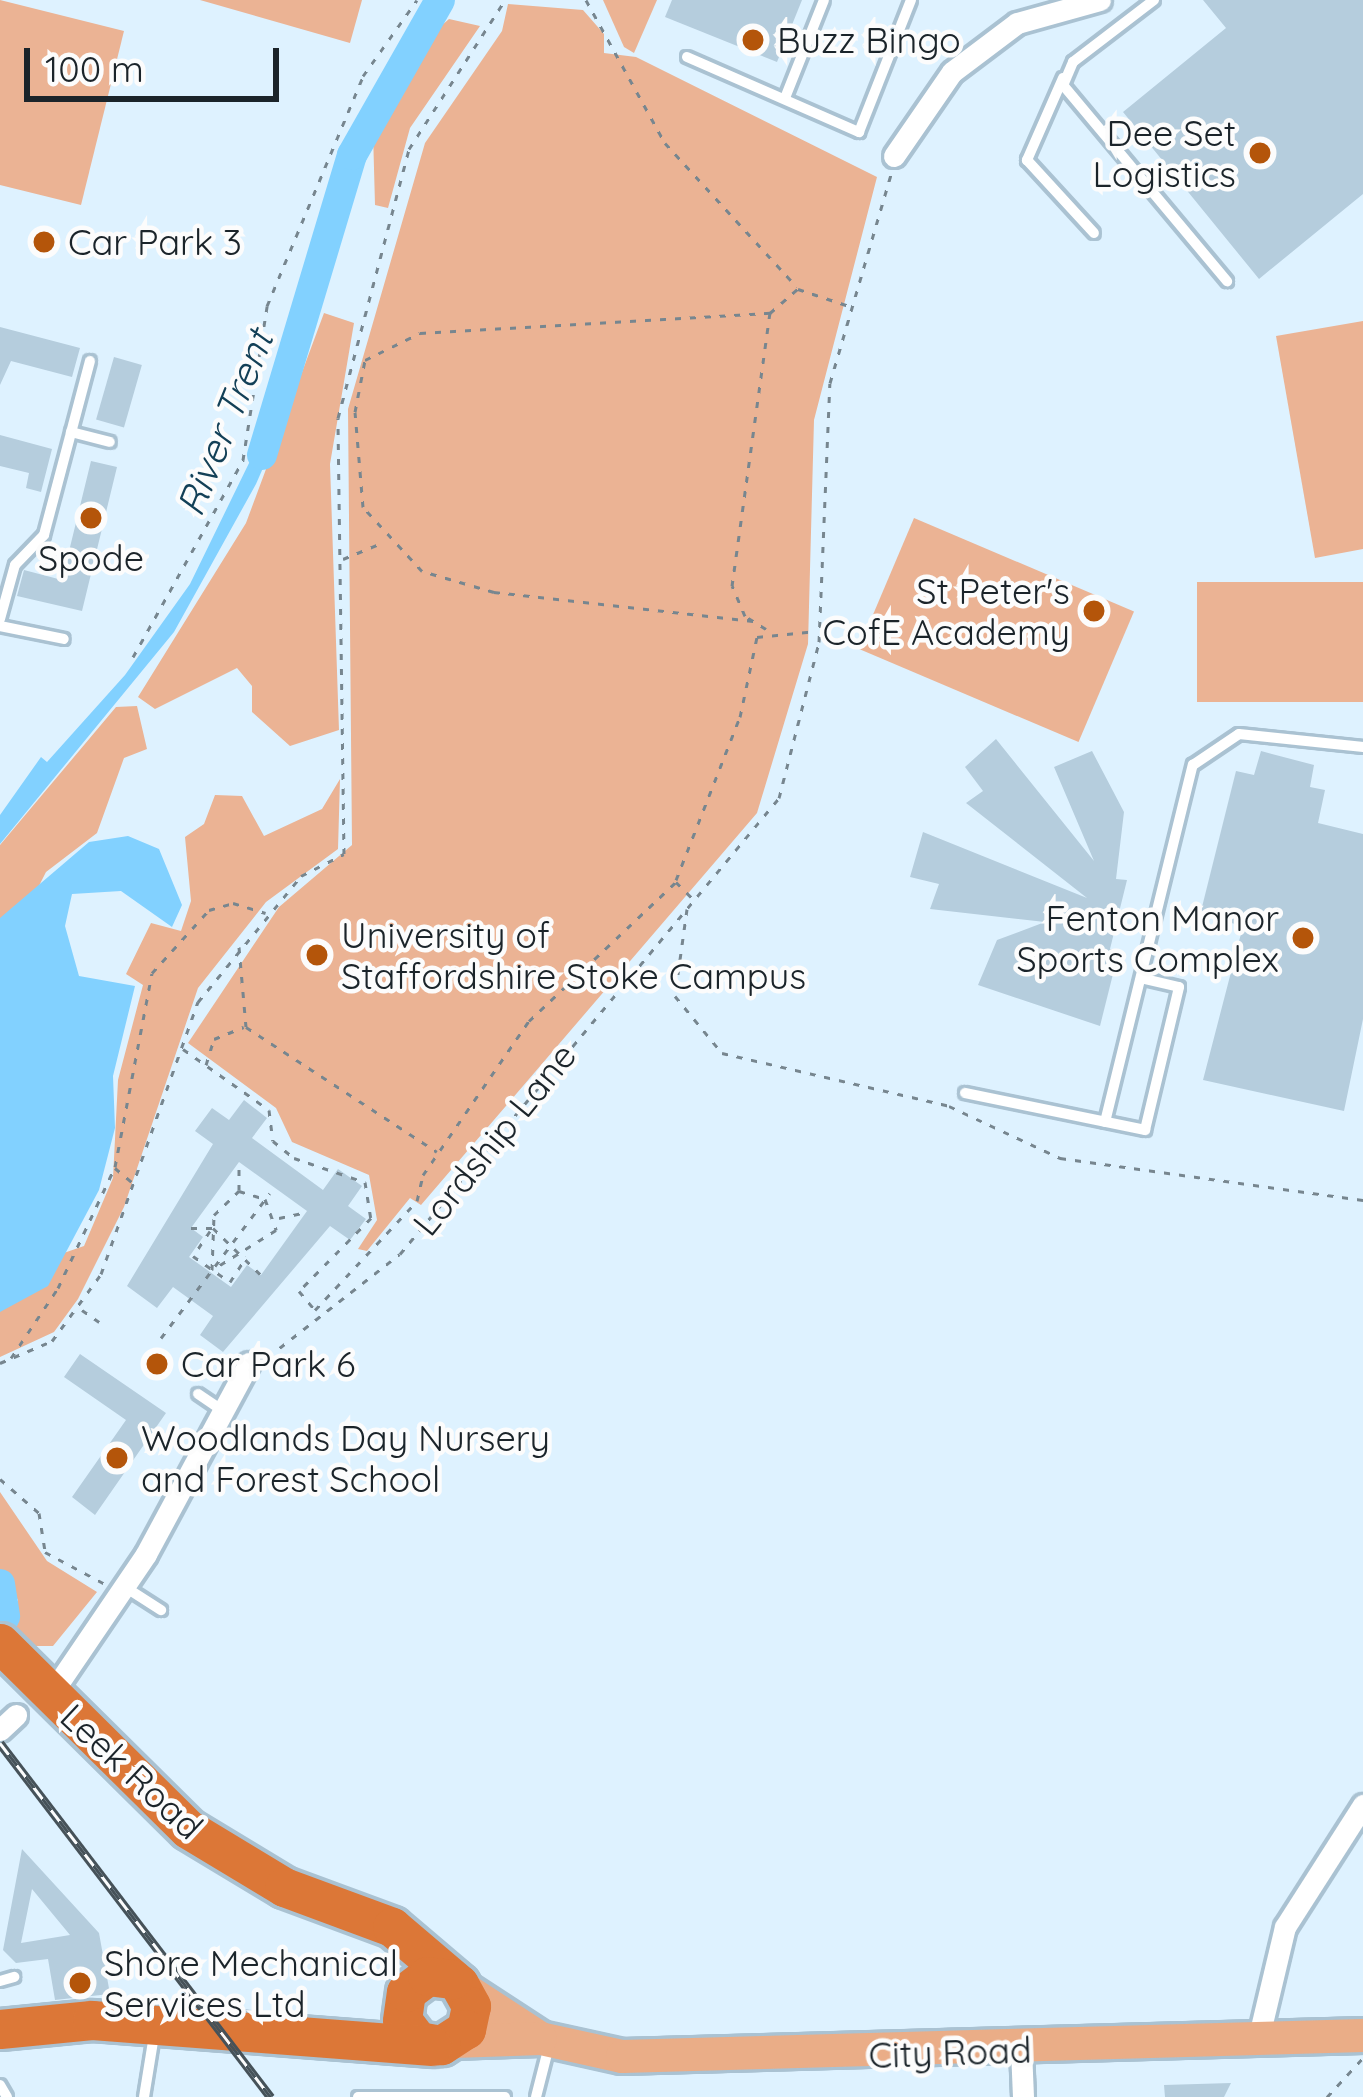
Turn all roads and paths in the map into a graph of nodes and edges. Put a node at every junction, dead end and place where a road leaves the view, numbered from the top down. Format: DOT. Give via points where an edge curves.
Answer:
graph roads {
  1 [pos="417,0"];
  2 [pos="505,0"];
  3 [pos="586,0"];
  4 [pos="824,0"];
  5 [pos="911,0"];
  6 [pos="1100,0"];
  7 [pos="1154,0"];
  8 [pos="687,57"];
  9 [pos="1065,75"];
  10 [pos="785,98"];
  11 [pos="894,156"];
  12 [pos="1094,233"];
  13 [pos="1226,281"];
  14 [pos="797,289"];
  15 [pos="854,308"];
  16 [pos="770,313"];
  17 [pos="90,362"];
  18 [pos="71,432"];
  19 [pos="110,442"];
  20 [pos="385,541"];
  21 [pos="340,560"];
  22 [pos="753,621"];
  23 [pos="0,622"];
  24 [pos="766,629"];
  25 [pos="819,631"];
  26 [pos="64,639"];
  27 [pos="133,657"];
  28 [pos="1363,747"];
  29 [pos="676,882"];
  30 [pos="694,900"];
  31 [pos="266,913"];
  32 [pos="239,944"];
  33 [pos="1141,978"];
  34 [pos="246,1027"];
  35 [pos="181,1048"];
  36 [pos="206,1065"];
  37 [pos="965,1093"];
  38 [pos="1105,1122"];
  39 [pos="438,1153"];
  40 [pos="239,1164"];
  41 [pos="115,1167"];
  42 [pos="138,1186"];
  43 [pos="239,1191"];
  44 [pos="270,1192"];
  45 [pos="266,1199"];
  46 [pos="303,1213"];
  47 [pos="277,1219"];
  48 [pos="191,1228"];
  49 [pos="213,1228"];
  50 [pos="232,1243"];
  51 [pos="247,1256"];
  52 [pos="212,1270"];
  53 [pos="261,1276"];
  54 [pos="81,1309"];
  55 [pos="99,1322"];
  56 [pos="161,1339"];
  57 [pos="9,1361"];
  58 [pos="0,1363"];
  59 [pos="249,1363"];
  60 [pos="198,1394"];
  61 [pos="222,1410"];
  62 [pos="0,1479"];
  63 [pos="122,1592"];
  64 [pos="160,1610"];
  65 [pos="0,1643"];
  66 [pos="51,1694"];
  67 [pos="1363,1805"];
  68 [pos="342,1911"];
  69 [pos="14,1977"];
  70 [pos="0,1981"];
  71 [pos="458,1983"];
  72 [pos="407,1989"];
  73 [pos="136,2027"];
  74 [pos="0,2029"];
  75 [pos="274,2039"];
  76 [pos="545,2040"];
  77 [pos="1258,2040"];
  78 [pos="443,2043"];
  79 [pos="1361,2043"];
  80 [pos="1021,2049"];
  81 [pos="0,2056"];
  82 [pos="0,2085"];
  83 [pos="7,2097"];
  84 [pos="144,2097"];
  85 [pos="358,2097"];
  86 [pos="506,2097"];
  87 [pos="536,2097"];
  88 [pos="1024,2097"];
  89 [pos="1327,2097"];
  1 -- 27 [label="path" via="363,76 267,306 243,460"];
  2 -- 21 [label="path" via="409,149 338,418"];
  3 -- 14 [label="path" via="665,143"];
  4 -- 10 [label="lane"];
  5 -- 10 [label="lane" via="859,132"];
  6 -- 11 [label="street" via="1017,23 952,72"];
  7 -- 9 [label="lane"];
  8 -- 10 [label="lane"];
  9 -- 12 [label="lane" via="1042,105 1027,160"];
  9 -- 13 [label="lane" via="1067,97"];
  11 -- 15 [label="path, Lordship Lane"];
  14 -- 15 [label="path"];
  14 -- 16 [label="path"];
  15 -- 25 [label="path, Lordship Lane" via="830,383"];
  16 -- 20 [label="path" via="454,328 376,347 355,412 355,471"];
  16 -- 22 [label="path" via="732,586"];
  17 -- 18 [label="lane"];
  18 -- 19 [label="lane"];
  18 -- 23 [label="lane" via="44,536 15,565"];
  20 -- 21 [label="path"];
  20 -- 22 [label="path" via="462,586"];
  21 -- 31 [label="path" via="350,836 344,854 301,876"];
  22 -- 24 [label="path"];
  23 -- 26 [label="lane"];
  24 -- 25 [label="path"];
  24 -- 29 [label="path"];
  25 -- 30 [label="path, Lordship Lane" via="779,799"];
  28 -- 33 [label="lane" via="1239,734 1204,750 1179,801"];
  29 -- 30 [label="path"];
  29 -- 39 [label="path" via="529,1022"];
  30 -- 59 [label="path, Lordship Lane" via="400,1254"];
  31 -- 32 [label="path"];
  31 -- 41 [label="path" via="233,903 208,910 152,973"];
  32 -- 34 [label="path"];
  32 -- 35 [label="path"];
  33 -- 38 [label="lane"];
  33 -- 38 [label="lane" via="1179,987 1145,1130"];
  34 -- 36 [label="path" via="214,1040"];
  34 -- 39 [label="path"];
  35 -- 36 [label="path"];
  35 -- 42 [label="path"];
  36 -- 39 [label="path" via="269,1110 273,1141 294,1158 365,1181 371,1218 299,1291 315,1310 395,1229"];
  37 -- 38 [label="lane"];
  40 -- 43 [label="path"];
  41 -- 42 [label="path"];
  41 -- 57 [label="path" via="58,1288"];
  42 -- 54 [label="path"];
  43 -- 45 [label="path"];
  43 -- 49 [label="path" via="219,1204"];
  44 -- 45 [label="path"];
  45 -- 47 [label="path"];
  45 -- 50 [label="path"];
  46 -- 47 [label="path"];
  47 -- 51 [label="path" via="272,1239"];
  48 -- 49 [label="path"];
  49 -- 50 [label="path"];
  49 -- 52 [label="path"];
  49 -- 52 [label="path" via="193,1256"];
  50 -- 51 [label="path"];
  50 -- 52 [label="path"];
  51 -- 52 [label="path"];
  51 -- 52 [label="path" via="230,1282"];
  51 -- 53 [label="path"];
  52 -- 56 [label="path"];
  54 -- 55 [label="path"];
  54 -- 57 [label="path" via="52,1342"];
  57 -- 58 [label="path"];
  59 -- 61 [label="street"];
  60 -- 61 [label="lane"];
  61 -- 63 [label="street"];
  62 -- 63 [label="path" via="39,1513 45,1552"];
  63 -- 64 [label="lane"];
  63 -- 66 [label="street"];
  65 -- 66 [label="highway, Leek Road"];
  66 -- 68 [label="highway, Leek Road" via="188,1829"];
  67 -- 77 [label="street" via="1285,1927"];
  68 -- 71 [label="highway, Leek Road" via="392,1927"];
  68 -- 72 [label="highway, Leek Road" via="397,1953"];
  69 -- 70 [label="lane"];
  71 -- 72 [label="highway, City Road"];
  71 -- 76 [label="main road, City Road"];
  71 -- 78 [label="highway" via="471,2015"];
  72 -- 75 [label="highway, City Road"];
  72 -- 78 [label="highway, Leek Road" via="404,2027"];
  73 -- 74 [label="highway, City Road"];
  73 -- 75 [label="highway, City Road"];
  73 -- 81 [label="highway, City Road"];
  73 -- 84 [label="lane"];
  75 -- 78 [label="highway, City Road"];
  76 -- 78 [label="main road, City Road"];
  76 -- 80 [label="main road, City Road" via="622,2056"];
  76 -- 87 [label="lane"];
  77 -- 79 [label="main road, City Road"];
  77 -- 80 [label="main road, City Road"];
  79 -- 89 [label="path"];
  80 -- 88 [label="street"];
  82 -- 83 [label="lane"];
  85 -- 86 [label="lane"];
}
